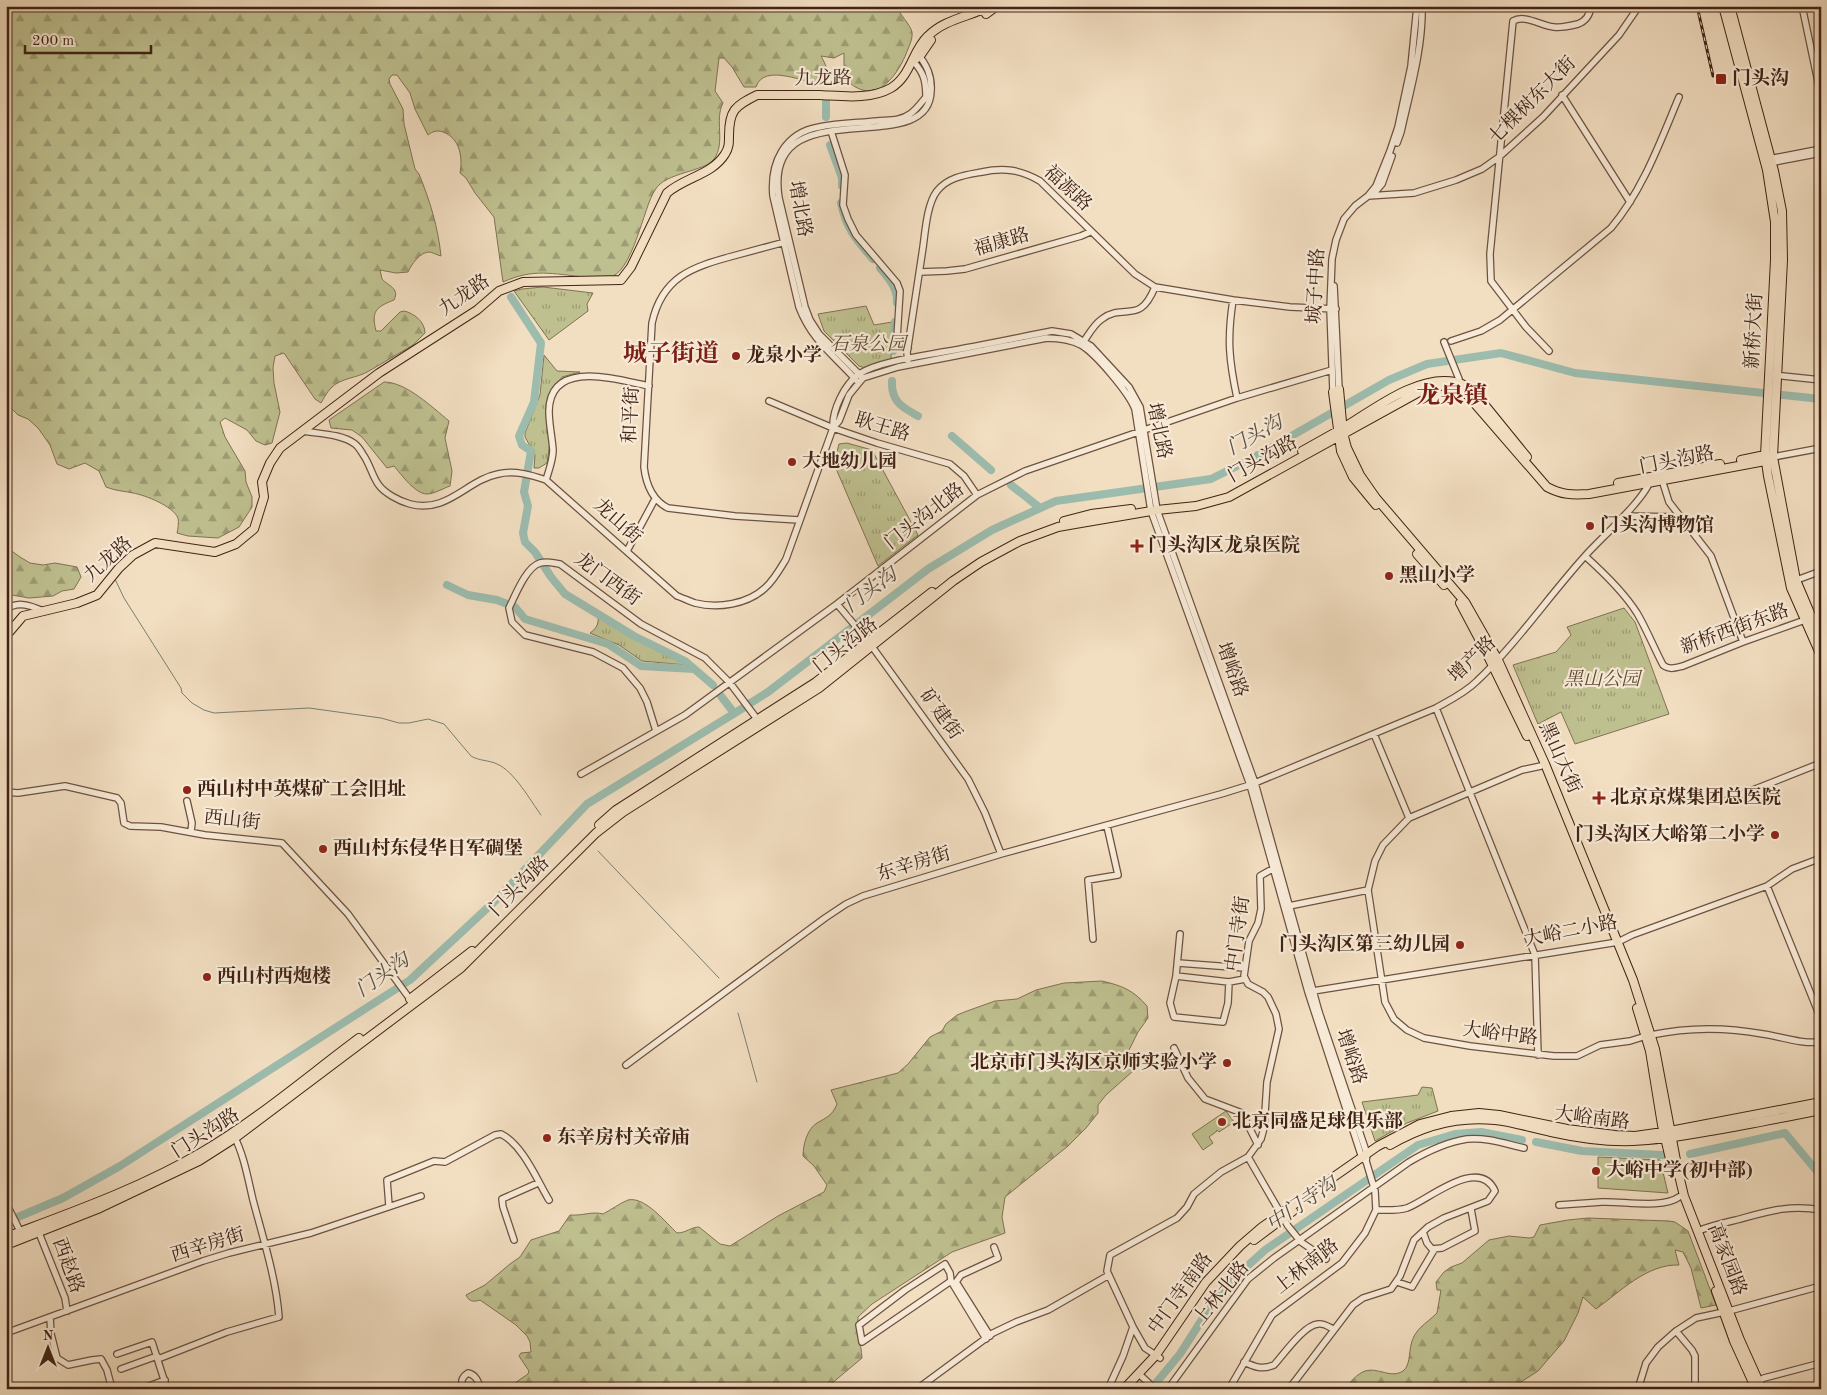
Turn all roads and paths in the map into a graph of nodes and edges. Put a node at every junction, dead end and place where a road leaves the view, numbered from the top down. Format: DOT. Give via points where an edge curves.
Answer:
graph roads {
  1 [pos="990,6"];
  2 [pos="998,6"];
  3 [pos="1417,6"];
  4 [pos="1422,6"];
  5 [pos="1591,6"];
  6 [pos="1639,6"];
  7 [pos="1723,6"];
  8 [pos="1730,6"];
  9 [pos="1802,6"];
  10 [pos="916,56"];
  11 [pos="1562,95"];
  12 [pos="1821,96"];
  13 [pos="1679,97"];
  14 [pos="831,131"];
  15 [pos="1821,150"];
  16 [pos="1821,153"];
  17 [pos="1499,157"];
  18 [pos="1768,161"];
  19 [pos="1370,195"];
  20 [pos="1630,202"];
  21 [pos="1090,232"];
  22 [pos="786,241"];
  23 [pos="920,272"];
  24 [pos="1155,287"];
  25 [pos="1233,300"];
  26 [pos="1333,309"];
  27 [pos="1512,309"];
  28 [pos="1452,341"];
  29 [pos="1444,342"];
  30 [pos="1082,343"];
  31 [pos="908,348"];
  32 [pos="1549,352"];
  33 [pos="909,362"];
  34 [pos="1332,370"];
  35 [pos="1773,375"];
  36 [pos="859,378"];
  37 [pos="1821,380"];
  38 [pos="1459,385"];
  39 [pos="649,386"];
  40 [pos="1336,390"];
  41 [pos="1237,398"];
  42 [pos="768,401"];
  43 [pos="834,428"];
  44 [pos="1142,431"];
  45 [pos="304,432"];
  46 [pos="1340,433"];
  47 [pos="1821,448"];
  48 [pos="1768,458"];
  49 [pos="546,480"];
  50 [pos="1649,480"];
  51 [pos="1662,480"];
  52 [pos="977,495"];
  53 [pos="655,498"];
  54 [pos="1153,505"];
  55 [pos="1624,516"];
  56 [pos="1680,517"];
  57 [pos="799,520"];
  58 [pos="627,551"];
  59 [pos="1585,556"];
  60 [pos="1821,571"];
  61 [pos="1793,581"];
  62 [pos="837,604"];
  63 [pos="6,610"];
  64 [pos="43,611"];
  65 [pos="1805,620"];
  66 [pos="6,636"];
  67 [pos="1821,639"];
  68 [pos="868,642"];
  69 [pos="1743,642"];
  70 [pos="1821,656"];
  71 [pos="1495,663"];
  72 [pos="730,683"];
  73 [pos="1436,708"];
  74 [pos="759,722"];
  75 [pos="656,731"];
  76 [pos="1374,734"];
  77 [pos="1821,764"];
  78 [pos="1541,766"];
  79 [pos="581,774"];
  80 [pos="1252,784"];
  81 [pos="6,792"];
  82 [pos="1470,792"];
  83 [pos="187,801"];
  84 [pos="1725,801"];
  85 [pos="1409,818"];
  86 [pos="1107,826"];
  87 [pos="191,831"];
  88 [pos="1000,854"];
  89 [pos="1821,858"];
  90 [pos="1274,868"];
  91 [pos="1767,886"];
  92 [pos="1368,890"];
  93 [pos="1289,906"];
  94 [pos="1180,934"];
  95 [pos="1093,939"];
  96 [pos="1616,942"];
  97 [pos="1535,955"];
  98 [pos="1178,963"];
  99 [pos="1245,968"];
  100 [pos="1176,976"];
  101 [pos="1245,979"];
  102 [pos="1381,980"];
  103 [pos="1229,982"];
  104 [pos="1312,991"];
  105 [pos="411,1002"];
  106 [pos="1821,1019"];
  107 [pos="1648,1035"];
  108 [pos="1821,1042"];
  109 [pos="1174,1048"];
  110 [pos="1538,1055"];
  111 [pos="626,1066"];
  112 [pos="1821,1102"];
  113 [pos="1821,1110"];
  114 [pos="234,1135"];
  115 [pos="1668,1135"];
  116 [pos="1258,1145"];
  117 [pos="1524,1148"];
  118 [pos="1248,1157"];
  119 [pos="1365,1158"];
  120 [pos="538,1183"];
  121 [pos="1373,1184"];
  122 [pos="421,1196"];
  123 [pos="1680,1197"];
  124 [pos="549,1200"];
  125 [pos="6,1203"];
  126 [pos="1559,1205"];
  127 [pos="389,1206"];
  128 [pos="1471,1208"];
  129 [pos="1376,1210"];
  130 [pos="1821,1210"];
  131 [pos="1282,1216"];
  132 [pos="1698,1231"];
  133 [pos="20,1232"];
  134 [pos="1423,1232"];
  135 [pos="38,1233"];
  136 [pos="6,1237"];
  137 [pos="514,1240"];
  138 [pos="1300,1240"];
  139 [pos="6,1245"];
  140 [pos="264,1245"];
  141 [pos="994,1247"];
  142 [pos="1434,1250"];
  143 [pos="1326,1259"];
  144 [pos="1109,1275"];
  145 [pos="951,1281"];
  146 [pos="1397,1282"];
  147 [pos="1821,1286"];
  148 [pos="67,1311"];
  149 [pos="1726,1312"];
  150 [pos="50,1317"];
  151 [pos="1133,1327"];
  152 [pos="1333,1329"];
  153 [pos="1676,1330"];
  154 [pos="6,1333"];
  155 [pos="988,1338"];
  156 [pos="117,1354"];
  157 [pos="1158,1357"];
  158 [pos="157,1358"];
  159 [pos="1244,1362"];
  160 [pos="1821,1362"];
  161 [pos="120,1369"];
  162 [pos="1143,1378"];
  163 [pos="165,1380"];
  164 [pos="1756,1386"];
  165 [pos="112,1389"];
  166 [pos="141,1389"];
  167 [pos="167,1389"];
  168 [pos="463,1389"];
  169 [pos="481,1389"];
  170 [pos="917,1389"];
  171 [pos="1108,1389"];
  172 [pos="1124,1389"];
  173 [pos="1131,1389"];
  174 [pos="1155,1389"];
  175 [pos="1168,1389"];
  176 [pos="1229,1389"];
  177 [pos="1289,1389"];
  178 [pos="1638,1389"];
  179 [pos="1695,1389"];
  180 [pos="1744,1389"];
  1 -- 10 [label="main road, 九龙路" via="937,28 920,44"];
  2 -- 10 [label="main road, 九龙路" via="983,16 944,29"];
  3 -- 19 [label="street, 城子中路" via="1414,48 1398,127"];
  4 -- 19 [label="street, 城子中路" via="1417,57 1401,132 1382,184"];
  5 -- 17 [label="street" via="1590,14 1583,22 1569,26 1554,27 1517,18 1513,21"];
  6 -- 11 [label="street, 七棵树东大街" via="1620,35"];
  7 -- 18 [label="main road, 新桥大街"];
  8 -- 18 [label="main road, 新桥大街"];
  9 -- 12 [label="street"];
  10 -- 14 [label="street, 增北路" via="926,64 931,87 926,110 897,125"];
  10 -- 22 [label="street, 增北路" via="926,83 926,97 910,114 898,119 818,127 802,133 783,150 772,179 773,196"];
  10 -- 45 [label="main road, 九龙路" via="906,74 893,87 875,94 757,95 744,101 734,108 729,125 729,147 724,156 711,170 677,184 667,193 631,267 621,280 523,282 498,291 477,310 379,373"];
  11 -- 17 [label="street, 七棵树东大街" via="1543,118"];
  11 -- 20 [label="street"];
  13 -- 20 [label="street" via="1644,178"];
  14 -- 22 [label="street, 增北路" via="804,137 784,157 777,186"];
  14 -- 31 [label="street" via="845,175 843,205 856,235 897,283 900,291 897,338"];
  15 -- 18 [label="street"];
  16 -- 18 [label="street"];
  17 -- 19 [label="street, 七棵树东大街" via="1482,169 1414,194"];
  17 -- 27 [label="street" via="1490,271 1491,281"];
  18 -- 35 [label="main road, 新桥大街" via="1779,194 1783,228"];
  19 -- 26 [label="street, 城子中路" via="1344,226 1335,258"];
  20 -- 27 [label="street" via="1611,228"];
  21 -- 23 [label="street, 福康路" via="965,269"];
  21 -- 23 [label="street, 福源路" via="1040,181 1029,174 1000,169 961,176 943,185 932,201"];
  21 -- 24 [label="street, 福源路" via="1135,274"];
  22 -- 36 [label="street, 增北路" via="805,323 819,342"];
  22 -- 39 [label="street, 和平街" via="701,265 674,282 663,294 654,313"];
  23 -- 31 [label="street, 福源路"];
  24 -- 25 [label="street, 福源路"];
  24 -- 30 [label="street" via="1143,308 1102,319"];
  25 -- 26 [label="street, 福源路"];
  25 -- 41 [label="street" via="1228,344"];
  26 -- 34 [label="street, 城子中路"];
  26 -- 40 [label="street, 城子中路"];
  27 -- 28 [label="street" via="1481,331"];
  27 -- 32 [label="street"];
  29 -- 38 [label="street"];
  30 -- 33 [label="street, 增北路" via="1071,334 1052,331"];
  30 -- 44 [label="street, 增北路" via="1132,399"];
  31 -- 33 [label="street, 福源路"];
  33 -- 36 [label="street, 增北路" via="897,360"];
  34 -- 40 [label="street, 城子中路"];
  34 -- 41 [label="street, 门头沟北路"];
  35 -- 37 [label="street"];
  35 -- 48 [label="main road, 新桥大街" via="1768,388"];
  35 -- 48 [label="main road, 新桥大街" via="1777,388 1776,412"];
  36 -- 43 [label="street, 龙山街"];
  38 -- 46 [label="main road, 门头沟路" via="1426,389"];
  38 -- 50 [label="main road, 门头沟路" via="1538,477 1557,493 1569,496 1589,494"];
  39 -- 49 [label="street" via="592,376 572,378 562,383 552,396 549,409 553,451"];
  39 -- 53 [label="street, 和平街" via="644,467 645,478"];
  40 -- 46 [label="main road, 黑山大街"];
  41 -- 44 [label="street, 门头沟北路"];
  42 -- 43 [label="street, 耿王路"];
  43 -- 52 [label="street, 耿王路" via="950,464 964,476"];
  43 -- 57 [label="street, 龙山街"];
  44 -- 52 [label="street, 门头沟北路" via="1025,471"];
  44 -- 54 [label="street, 增北路"];
  45 -- 49 [label="street, 龙山街" via="343,438 356,445 369,463 378,485 394,498 410,504 426,506 440,502 497,474 522,473"];
  45 -- 64 [label="main road, 九龙路" via="280,448 270,463 262,482 264,497 254,529 236,544 215,552 154,543 133,555 97,595"];
  46 -- 54 [label="main road, 门头沟路" via="1229,497 1196,506"];
  46 -- 71 [label="main road, 黑山大街" via="1341,451 1353,477 1461,605"];
  47 -- 48 [label="street, 门头沟路"];
  48 -- 50 [label="main road, 门头沟路"];
  48 -- 51 [label="main road, 门头沟路"];
  48 -- 61 [label="main road, 新桥大街"];
  49 -- 58 [label="street, 龙山街"];
  50 -- 51 [label="main road, 门头沟路"];
  50 -- 55 [label="street, 增产路"];
  51 -- 56 [label="street" via="1668,502"];
  52 -- 62 [label="street, 门头沟北路"];
  53 -- 57 [label="street" via="674,510"];
  53 -- 58 [label="street"];
  54 -- 68 [label="main road, 门头沟路" via="1058,527 1020,540 981,562"];
  54 -- 80 [label="street, 增峪路"];
  55 -- 56 [label="street"];
  55 -- 59 [label="street, 增产路"];
  56 -- 69 [label="street" via="1711,556"];
  57 -- 58 [label="street, 龙山街" via="786,559 778,572 765,588 737,603 696,603 677,596"];
  59 -- 69 [label="street, 新桥西街东路" via="1629,601 1666,668 1683,666"];
  59 -- 71 [label="street, 增产路"];
  60 -- 61 [label="street"];
  61 -- 65 [label="main road, 新桥大街"];
  61 -- 67 [label="main road, 新桥大街"];
  62 -- 68 [label="street, 矿建街"];
  62 -- 72 [label="street, 门头沟北路"];
  63 -- 64 [label="street, 九龙路" via="28,604"];
  64 -- 66 [label="main road, 九龙路" via="23,616"];
  65 -- 69 [label="street, 新桥西街东路"];
  65 -- 70 [label="main road, 新桥大街"];
  68 -- 74 [label="main road, 门头沟路" via="820,688"];
  68 -- 88 [label="street, 矿建街" via="968,779"];
  71 -- 73 [label="street, 增产路" via="1468,690"];
  71 -- 78 [label="main road, 黑山大街"];
  71 -- 96 [label="main road, 黑山大街" via="1545,764"];
  72 -- 74 [label="street, 龙门西街"];
  72 -- 75 [label="street, 门头沟北路"];
  72 -- 75 [label="street, 龙门西街" via="705,658 641,624 560,564 539,563 531,568 509,608 512,622 525,635 593,652 622,668 644,695"];
  73 -- 76 [label="street, 增产路"];
  73 -- 82 [label="street"];
  74 -- 105 [label="main road, 门头沟路" via="596,833 461,968"];
  75 -- 79 [label="street, 门头沟北路"];
  76 -- 80 [label="street, 增产路"];
  76 -- 85 [label="street"];
  77 -- 84 [label="street"];
  78 -- 82 [label="street" via="1522,770"];
  78 -- 96 [label="main road, 黑山大街"];
  80 -- 86 [label="street, 东辛房街"];
  80 -- 90 [label="street, 增峪路"];
  80 -- 93 [label="street, 增峪路"];
  81 -- 87 [label="street, 西山街" via="65,786 117,798 121,803 124,823 130,826"];
  82 -- 85 [label="street"];
  82 -- 97 [label="street"];
  83 -- 87 [label="street"];
  85 -- 92 [label="street" via="1383,845"];
  86 -- 88 [label="street, 东辛房街"];
  86 -- 95 [label="street" via="1118,875 1088,880"];
  87 -- 105 [label="street, 西山街" via="282,843 348,914"];
  88 -- 111 [label="street, 东辛房街" via="846,904"];
  89 -- 91 [label="street, 大峪二小路" via="1792,869"];
  90 -- 99 [label="street, 中门寺街" via="1260,876 1261,909 1249,941"];
  90 -- 119 [label="street, 增峪路" via="1308,992"];
  91 -- 96 [label="street, 大峪二小路"];
  91 -- 106 [label="street"];
  92 -- 93 [label="street"];
  92 -- 102 [label="street, 大峪中路"];
  93 -- 104 [label="street, 增峪路"];
  94 -- 98 [label="street"];
  96 -- 97 [label="street, 大峪二小路"];
  96 -- 107 [label="main road, 黑山大街"];
  97 -- 102 [label="street, 大峪二小路"];
  97 -- 110 [label="street"];
  98 -- 99 [label="street"];
  98 -- 100 [label="street"];
  99 -- 101 [label="street, 中门寺街"];
  100 -- 103 [label="street"];
  100 -- 103 [label="street" via="1170,1003 1174,1017 1221,1023 1228,1003"];
  101 -- 103 [label="street"];
  101 -- 116 [label="street, 中门寺街" via="1268,997 1279,1029 1267,1082 1264,1128"];
  102 -- 104 [label="street, 大峪二小路"];
  102 -- 110 [label="street, 大峪中路" via="1385,1002 1394,1019 1407,1030 1424,1038"];
  104 -- 119 [label="street, 增峪路"];
  105 -- 114 [label="main road, 门头沟路"];
  107 -- 108 [label="street, 大峪中路" via="1715,1028 1797,1042"];
  107 -- 110 [label="street, 大峪中路" via="1600,1045 1577,1056"];
  107 -- 115 [label="main road, 黑山大街"];
  109 -- 116 [label="street" via="1188,1078 1205,1099 1242,1113"];
  112 -- 115 [label="main road, 大峪南路"];
  113 -- 115 [label="main road, 大峪南路"];
  114 -- 133 [label="main road, 门头沟路" via="154,1176"];
  114 -- 135 [label="main road, 门头沟路" via="199,1161"];
  114 -- 140 [label="street"];
  115 -- 119 [label="main road, 大峪南路" via="1608,1141 1502,1121 1473,1119 1441,1123 1416,1131"];
  115 -- 123 [label="main road, 高家园路"];
  115 -- 132 [label="main road, 高家园路" via="1684,1196"];
  116 -- 118 [label="street, 中门寺街"];
  117 -- 121 [label="street, 上林北路" via="1467,1139 1426,1153"];
  118 -- 131 [label="street"];
  118 -- 144 [label="street, 中门寺街" via="1194,1194 1178,1218 1110,1256 1107,1264"];
  119 -- 121 [label="street"];
  119 -- 131 [label="main road, 中门寺南路"];
  120 -- 124 [label="street"];
  120 -- 127 [label="street" via="511,1140 501,1134 445,1162 434,1161 387,1180"];
  120 -- 137 [label="street" via="502,1198"];
  121 -- 129 [label="street"];
  121 -- 138 [label="street, 上林北路"];
  122 -- 127 [label="street, 西辛房街"];
  123 -- 126 [label="street" via="1659,1203"];
  123 -- 149 [label="main road, 高家园路"];
  125 -- 133 [label="street"];
  127 -- 140 [label="street, 西辛房街" via="312,1233"];
  128 -- 129 [label="street" via="1492,1197 1495,1191 1489,1182 1470,1178 1442,1188 1408,1208"];
  128 -- 134 [label="street" via="1444,1218"];
  128 -- 142 [label="street" via="1475,1231"];
  129 -- 159 [label="street, 上林南路" via="1365,1233 1342,1263 1272,1314"];
  130 -- 132 [label="street" via="1787,1207"];
  131 -- 138 [label="street"];
  131 -- 157 [label="main road, 中门寺南路" via="1242,1250 1218,1276"];
  132 -- 149 [label="main road, 高家园路"];
  133 -- 135 [label="main road, 门头沟路"];
  133 -- 136 [label="main road, 门头沟路"];
  133 -- 139 [label="main road, 门头沟路"];
  134 -- 142 [label="street" via="1426,1243"];
  134 -- 146 [label="street" via="1414,1240"];
  135 -- 148 [label="street, 西赵路" via="65,1298"];
  138 -- 143 [label="street"];
  138 -- 175 [label="street, 上林北路" via="1248,1279"];
  140 -- 148 [label="street, 西辛房街" via="203,1261"];
  140 -- 158 [label="street" via="279,1318 227,1332"];
  141 -- 155 [label="street" via="998,1258 961,1275 956,1282"];
  142 -- 146 [label="street" via="1412,1286"];
  144 -- 151 [label="street"];
  144 -- 155 [label="street" via="1048,1310 1016,1322"];
  145 -- 145 [label="street" via="869,1338 862,1342 859,1325 905,1290 945,1264"];
  145 -- 155 [label="street"];
  146 -- 152 [label="street" via="1391,1289 1363,1298"];
  147 -- 149 [label="street"];
  148 -- 150 [label="street, 西辛房街"];
  149 -- 153 [label="street" via="1696,1318"];
  149 -- 164 [label="main road, 高家园路"];
  150 -- 154 [label="street, 西辛房街"];
  150 -- 165 [label="street, 西赵路" via="50,1334 57,1358 68,1366 101,1359"];
  151 -- 157 [label="street" via="1145,1348"];
  151 -- 171 [label="street"];
  152 -- 159 [label="street" via="1322,1324 1308,1327 1274,1365 1267,1368"];
  152 -- 177 [label="street"];
  153 -- 178 [label="street" via="1658,1346 1646,1364"];
  153 -- 179 [label="street" via="1695,1356"];
  155 -- 170 [label="street"];
  156 -- 158 [label="street" via="152,1342"];
  157 -- 162 [label="main road, 中门寺南路"];
  158 -- 161 [label="street"];
  158 -- 163 [label="street"];
  159 -- 176 [label="street, 上林南路"];
  160 -- 164 [label="street"];
  162 -- 172 [label="main road, 中门寺南路"];
  162 -- 173 [label="main road, 中门寺南路"];
  162 -- 174 [label="street"];
  163 -- 166 [label="street"];
  163 -- 167 [label="street"];
  164 -- 180 [label="street"];
  168 -- 169 [label="street" via="461,1382 468,1373 478,1380"];
}
